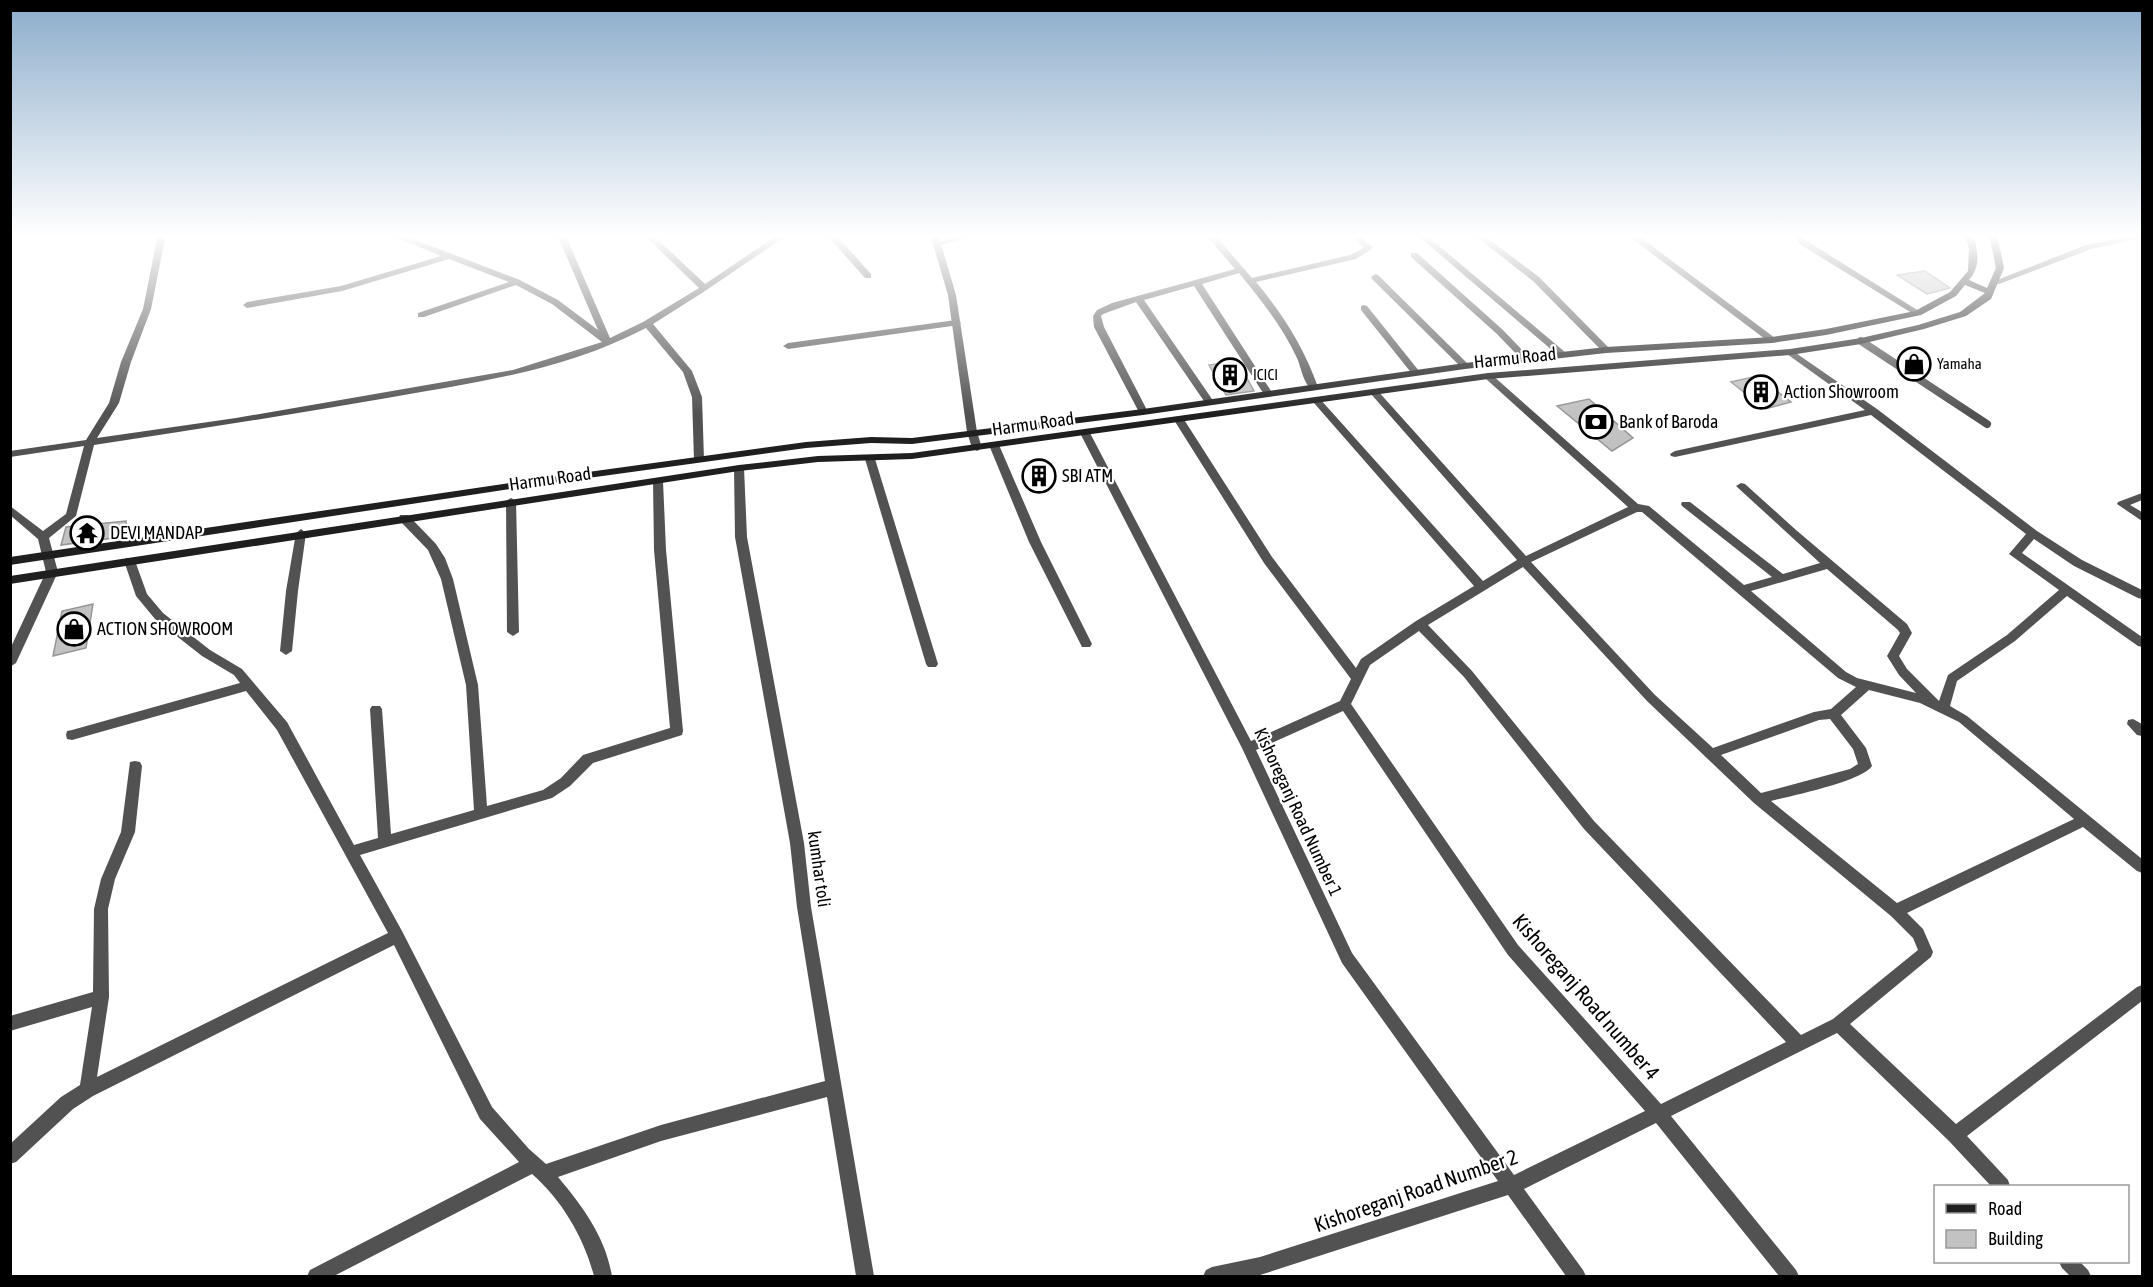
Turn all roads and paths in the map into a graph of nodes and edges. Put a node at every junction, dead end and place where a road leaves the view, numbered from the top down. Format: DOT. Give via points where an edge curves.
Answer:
graph roads {
  1 [pos="150,294"];
  2 [pos="308,294"];
  3 [pos="482,294"];
  4 [pos="540,294"];
  5 [pos="587,294"];
  6 [pos="692,294"];
  7 [pos="952,294"];
  8 [pos="1157,294"];
  9 [pos="1204,294"];
  10 [pos="1262,294"];
  11 [pos="1392,294"];
  12 [pos="1458,294"];
  13 [pos="1491,294"];
  14 [pos="1551,294"];
  15 [pos="1710,294"];
  16 [pos="1887,294"];
  17 [pos="1953,294"];
  18 [pos="1989,294"];
  19 [pos="1139,299"];
  20 [pos="247,305"];
  21 [pos="1364,308"];
  22 [pos="1918,313"];
  23 [pos="422,315"];
  24 [pos="647,323"];
  25 [pos="956,323"];
  26 [pos="1772,340"];
  27 [pos="1860,341"];
  28 [pos="608,342"];
  29 [pos="788,346"];
  30 [pos="1606,350"];
  31 [pos="1790,352"];
  32 [pos="1563,355"];
  33 [pos="1526,359"];
  34 [pos="1465,366"];
  35 [pos="1416,372"];
  36 [pos="1488,376"];
  37 [pos="1313,387"];
  38 [pos="1374,392"];
  39 [pos="1268,394"];
  40 [pos="1317,401"];
  41 [pos="1209,402"];
  42 [pos="1874,411"];
  43 [pos="1143,412"];
  44 [pos="1179,420"];
  45 [pos="1987,424"];
  46 [pos="972,432"];
  47 [pos="1085,433"];
  48 [pos="90,442"];
  49 [pos="994,445"];
  50 [pos="977,447"];
  51 [pos="10,454"];
  52 [pos="1675,454"];
  53 [pos="870,459"];
  54 [pos="699,460"];
  55 [pos="739,468"];
  56 [pos="658,481"];
  57 [pos="1741,486"];
  58 [pos="2142,496"];
  59 [pos="511,501"];
  60 [pos="1686,504"];
  61 [pos="1635,508"];
  62 [pos="10,509"];
  63 [pos="2142,517"];
  64 [pos="404,518"];
  65 [pos="301,533"];
  66 [pos="2033,533"];
  67 [pos="42,537"];
  68 [pos="47,555"];
  69 [pos="10,561"];
  70 [pos="130,561"];
  71 [pos="1524,561"];
  72 [pos="1829,564"];
  73 [pos="52,572"];
  74 [pos="1781,578"];
  75 [pos="10,580"];
  76 [pos="1482,587"];
  77 [pos="1742,590"];
  78 [pos="2064,591"];
  79 [pos="2142,595"];
  80 [pos="1420,624"];
  81 [pos="513,632"];
  82 [pos="2142,643"];
  83 [pos="1086,644"];
  84 [pos="286,651"];
  85 [pos="10,663"];
  86 [pos="932,664"];
  87 [pos="1357,678"];
  88 [pos="249,685"];
  89 [pos="1866,685"];
  90 [pos="1932,700"];
  91 [pos="1345,704"];
  92 [pos="1944,706"];
  93 [pos="376,709"];
  94 [pos="1834,714"];
  95 [pos="72,735"];
  96 [pos="1248,748"];
  97 [pos="1710,754"];
  98 [pos="135,766"];
  99 [pos="1759,799"];
  100 [pos="481,813"];
  101 [pos="2084,820"];
  102 [pos="385,842"];
  103 [pos="351,852"];
  104 [pos="2142,867"];
  105 [pos="1896,911"];
  106 [pos="397,936"];
  107 [pos="2142,992"];
  108 [pos="101,997"];
  109 [pos="10,1024"];
  110 [pos="1839,1024"];
  111 [pos="1799,1044"];
  112 [pos="834,1088"];
  113 [pos="87,1090"];
  114 [pos="1659,1114"];
  115 [pos="1955,1135"];
  116 [pos="10,1156"];
  117 [pos="539,1168"];
  118 [pos="1513,1185"];
  119 [pos="2001,1185"];
  120 [pos="2069,1263"];
  121 [pos="1261,1271"];
  122 [pos="316,1276"];
  123 [pos="603,1276"];
  124 [pos="865,1276"];
  125 [pos="1212,1276"];
  126 [pos="1577,1276"];
  127 [pos="1790,1276"];
  128 [pos="2082,1276"];
  1 -- 48 [label="street" via="114,403"];
  2 -- 20 [label="street"];
  3 -- 23 [label="street"];
  4 -- 28 [label="street"];
  5 -- 28 [label="street"];
  6 -- 24 [label="street"];
  7 -- 25 [label="street"];
  8 -- 19 [label="street"];
  9 -- 39 [label="street"];
  10 -- 37 [label="street" via="1300,352"];
  11 -- 34 [label="street"];
  12 -- 33 [label="street"];
  13 -- 32 [label="street"];
  14 -- 30 [label="street"];
  15 -- 26 [label="street"];
  16 -- 22 [label="street"];
  17 -- 22 [label="main road, Harmu Road"];
  18 -- 27 [label="main road, Harmu Road" via="1963,314"];
  19 -- 41 [label="street"];
  19 -- 43 [label="street" via="1115,305 1097,316"];
  21 -- 35 [label="street"];
  22 -- 26 [label="main road, Harmu Road"];
  24 -- 28 [label="street"];
  24 -- 54 [label="street" via="687,371 697,397"];
  25 -- 29 [label="street"];
  25 -- 46 [label="street"];
  26 -- 30 [label="main road, Harmu Road"];
  27 -- 31 [label="main road, Harmu Road"];
  27 -- 45 [label="lane"];
  28 -- 48 [label="street" via="514,373"];
  30 -- 32 [label="main road, Harmu Road"];
  31 -- 36 [label="main road, Harmu Road"];
  31 -- 42 [label="street"];
  32 -- 33 [label="main road, Harmu Road"];
  33 -- 34 [label="main road, Harmu Road"];
  34 -- 35 [label="main road, Harmu Road"];
  35 -- 37 [label="main road, Harmu Road"];
  36 -- 38 [label="main road, Harmu Road"];
  36 -- 61 [label="street"];
  37 -- 39 [label="main road, Harmu Road"];
  38 -- 40 [label="main road, Harmu Road"];
  38 -- 71 [label="street"];
  39 -- 41 [label="main road, Harmu Road"];
  40 -- 44 [label="main road, Harmu Road"];
  40 -- 76 [label="street"];
  41 -- 43 [label="main road, Harmu Road"];
  42 -- 52 [label="street"];
  42 -- 66 [label="street"];
  43 -- 46 [label="main road, Harmu Road"];
  44 -- 47 [label="main road, Harmu Road"];
  44 -- 87 [label="street" via="1268,560"];
  46 -- 50 [label="street"];
  46 -- 54 [label="main road, Harmu Road" via="912,441 806,445"];
  47 -- 49 [label="main road, Harmu Road"];
  47 -- 96 [label="street, Kishoreganj Road Number 1"];
  48 -- 51 [label="street"];
  48 -- 67 [label="street" via="71,516"];
  49 -- 50 [label="main road, Harmu Road"];
  49 -- 83 [label="street" via="1035,542"];
  50 -- 53 [label="main road, Harmu Road"];
  53 -- 55 [label="main road, Harmu Road" via="818,459"];
  53 -- 86 [label="street"];
  54 -- 68 [label="main road, Harmu Road"];
  55 -- 56 [label="main road, Harmu Road"];
  55 -- 112 [label="street, kumhar toli" via="741,537 796,843"];
  56 -- 59 [label="main road, Harmu Road"];
  56 -- 100 [label="street" via="660,550 677,731 600,754 579,766 562,787"];
  57 -- 72 [label="street"];
  58 -- 63 [label="street" via="2122,504"];
  59 -- 64 [label="main road, Harmu Road"];
  59 -- 81 [label="street"];
  60 -- 74 [label="street"];
  61 -- 71 [label="street"];
  61 -- 77 [label="street" via="1652,512"];
  62 -- 67 [label="street"];
  64 -- 65 [label="main road, Harmu Road"];
  64 -- 100 [label="street" via="432,547 447,579 472,685"];
  65 -- 70 [label="main road, Harmu Road"];
  65 -- 84 [label="street"];
  66 -- 78 [label="street" via="2015,554"];
  66 -- 79 [label="street" via="2072,560"];
  67 -- 68 [label="street"];
  68 -- 69 [label="main road, Harmu Road"];
  68 -- 73 [label="street"];
  70 -- 73 [label="main road, Harmu Road"];
  70 -- 88 [label="street" via="142,596 159,616 206,653 238,672"];
  71 -- 76 [label="street"];
  71 -- 97 [label="street" via="1651,698"];
  72 -- 74 [label="street"];
  72 -- 90 [label="street" via="1903,627 1906,633 1893,656 1903,672"];
  73 -- 75 [label="main road, Harmu Road"];
  73 -- 85 [label="street"];
  74 -- 77 [label="street"];
  76 -- 80 [label="street"];
  77 -- 89 [label="street" via="1842,675"];
  78 -- 82 [label="street"];
  78 -- 92 [label="street" via="2011,638 1952,678"];
  80 -- 87 [label="street" via="1365,662"];
  80 -- 111 [label="street" via="1475,682 1589,825"];
  87 -- 91 [label="street"];
  88 -- 95 [label="street"];
  88 -- 103 [label="street" via="282,726"];
  89 -- 90 [label="street"];
  89 -- 94 [label="street"];
  90 -- 92 [label="street"];
  91 -- 96 [label="street"];
  91 -- 114 [label="street, Kishoreganj Road number 4" via="1513,950"];
  92 -- 101 [label="street"];
  93 -- 102 [label="street"];
  94 -- 97 [label="street" via="1818,715"];
  94 -- 99 [label="street" via="1865,757 1865,766 1854,773"];
  96 -- 118 [label="street, Kishoreganj Road Number 1" via="1347,958"];
  97 -- 99 [label="street"];
  98 -- 108 [label="street" via="128,832 108,879 101,909"];
  99 -- 105 [label="street"];
  100 -- 102 [label="street"];
  101 -- 104 [label="street"];
  101 -- 105 [label="street"];
  102 -- 103 [label="street"];
  103 -- 106 [label="street"];
  105 -- 110 [label="street, Kishoreganj Road Number 2" via="1918,934 1926,952"];
  106 -- 113 [label="street"];
  106 -- 117 [label="street" via="486,1113"];
  107 -- 115 [label="street"];
  108 -- 109 [label="street"];
  108 -- 113 [label="street"];
  110 -- 111 [label="street, Kishoreganj Road Number 2"];
  110 -- 115 [label="street"];
  111 -- 114 [label="street, Kishoreganj Road Number 2"];
  112 -- 117 [label="street"];
  112 -- 124 [label="street, kumhar toli"];
  113 -- 116 [label="street" via="60,1108"];
  114 -- 118 [label="street, Kishoreganj Road Number 2"];
  114 -- 127 [label="street, Kishoreganj Road number 4"];
  115 -- 119 [label="street"];
  117 -- 122 [label="street"];
  117 -- 123 [label="street" via="579,1216 598,1255"];
  118 -- 121 [label="street, Kishoreganj Road Number 2"];
  118 -- 126 [label="street, Kishoreganj Road Number 1"];
  120 -- 128 [label="street"];
  121 -- 125 [label="street, Kishoreganj Road Number 2"];
}
